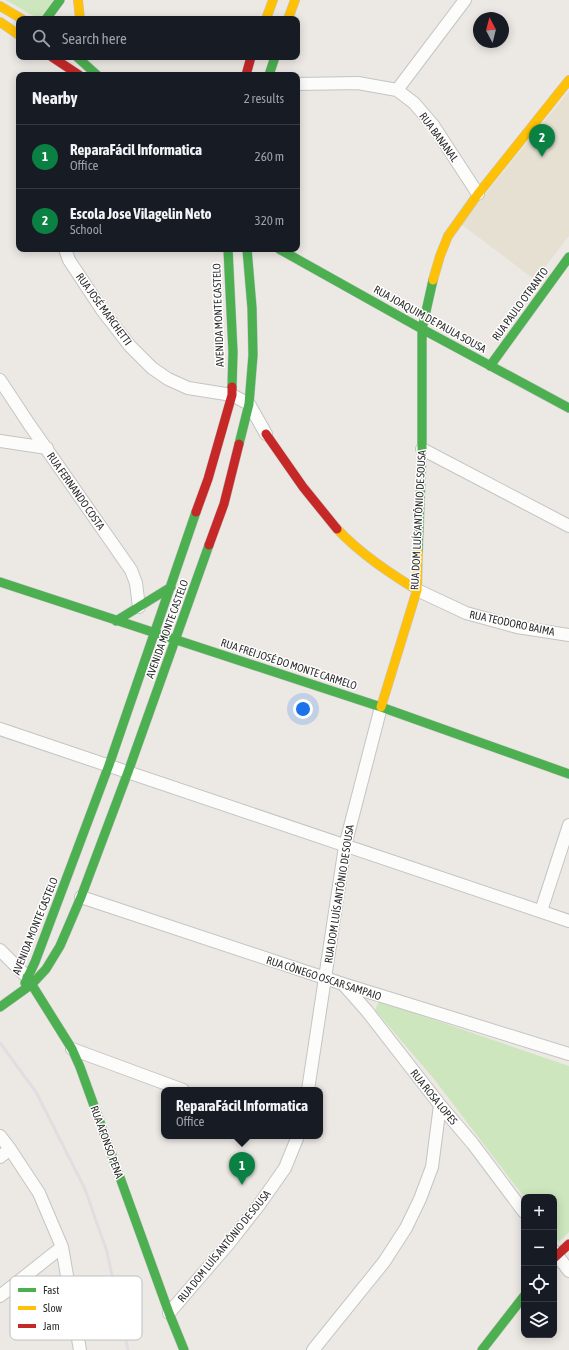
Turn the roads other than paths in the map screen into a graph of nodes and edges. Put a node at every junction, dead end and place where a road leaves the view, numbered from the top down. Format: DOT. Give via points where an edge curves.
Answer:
graph roads {
  1 [pos="60,0"];
  2 [pos="78,0"];
  3 [pos="273,0"];
  4 [pos="295,0"];
  5 [pos="465,0"];
  6 [pos="0,6"];
  7 [pos="17,16"];
  8 [pos="48,16"];
  9 [pos="80,16"];
  10 [pos="267,16"];
  11 [pos="289,16"];
  12 [pos="0,22"];
  13 [pos="16,32"];
  14 [pos="56,60"];
  15 [pos="78,60"];
  16 [pos="82,60"];
  17 [pos="250,60"];
  18 [pos="274,60"];
  19 [pos="71,72"];
  20 [pos="75,72"];
  21 [pos="94,72"];
  22 [pos="247,72"];
  23 [pos="270,72"];
  24 [pos="569,80"];
  25 [pos="300,84"];
  26 [pos="397,90"];
  27 [pos="478,194"];
  28 [pos="66,252"];
  29 [pos="228,252"];
  30 [pos="247,252"];
  31 [pos="285,252"];
  32 [pos="569,257"];
  33 [pos="422,329"];
  34 [pos="490,366"];
  35 [pos="0,380"];
  36 [pos="232,395"];
  37 [pos="249,404"];
  38 [pos="569,408"];
  39 [pos="266,434"];
  40 [pos="0,440"];
  41 [pos="46,448"];
  42 [pos="422,449"];
  43 [pos="569,526"];
  44 [pos="0,582"];
  45 [pos="171,586"];
  46 [pos="417,590"];
  47 [pos="139,607"];
  48 [pos="116,621"];
  49 [pos="155,633"];
  50 [pos="569,635"];
  51 [pos="176,639"];
  52 [pos="381,707"];
  53 [pos="0,728"];
  54 [pos="108,765"];
  55 [pos="128,772"];
  56 [pos="569,774"];
  57 [pos="569,825"];
  58 [pos="345,846"];
  59 [pos="81,897"];
  60 [pos="541,911"];
  61 [pos="569,921"];
  62 [pos="0,950"];
  63 [pos="326,979"];
  64 [pos="30,980"];
  65 [pos="343,984"];
  66 [pos="0,1007"];
  67 [pos="72,1048"];
  68 [pos="569,1054"];
  69 [pos="175,1087"];
  70 [pos="308,1087"];
  71 [pos="440,1105"];
  72 [pos="0,1136"];
  73 [pos="297,1139"];
  74 [pos="10,1149"];
  75 [pos="0,1157"];
  76 [pos="521,1208"];
  77 [pos="569,1244"];
  78 [pos="62,1248"];
  79 [pos="557,1253"];
  80 [pos="557,1257"];
  81 [pos="569,1271"];
  82 [pos="26,1276"];
  83 [pos="67,1276"];
  84 [pos="10,1288"];
  85 [pos="0,1296"];
  86 [pos="521,1300"];
  87 [pos="169,1313"];
  88 [pos="78,1340"];
  89 [pos="485,1348"];
  90 [pos="80,1350"];
  91 [pos="184,1350"];
  92 [pos="313,1350"];
  1 -- 8 [label="main road"];
  2 -- 9 [label="main road"];
  3 -- 10 [label="main road"];
  4 -- 11 [label="main road"];
  5 -- 26 [label="street"];
  6 -- 7 [label="main road"];
  12 -- 13 [label="main road"];
  14 -- 19 [label="main road"];
  15 -- 20 [label="street"];
  16 -- 21 [label="main road"];
  17 -- 22 [label="main road"];
  18 -- 23 [label="main road"];
  24 -- 27 [label="main road, RUA DOM LUÍS ANTÔNIO DE SOUSA"];
  25 -- 26 [label="street, RUA BANANAL" via="358,83"];
  26 -- 27 [label="street, RUA BANANAL" via="414,103 433,125"];
  27 -- 33 [label="main road, RUA DOM LUÍS ANTÔNIO DE SOUSA" via="448,236 430,289"];
  28 -- 36 [label="street, RUA JOSÉ MARCHETTI" via="102,310 130,346 152,368 188,388"];
  29 -- 36 [label="main road, AVENIDA MONTE CASTELO" via="233,352"];
  30 -- 37 [label="main road, AVENIDA MONTE CASTELO" via="253,348"];
  31 -- 33 [label="main road, RUA JOAQUIM DE PAULA SOUSA"];
  32 -- 34 [label="main road, RUA PAULO OTRANTO"];
  33 -- 34 [label="main road, RUA JOAQUIM DE PAULA SOUSA"];
  33 -- 42 [label="main road, RUA DOM LUÍS ANTÔNIO DE SOUSA"];
  34 -- 38 [label="main road, RUA JOAQUIM DE PAULA SOUSA"];
  35 -- 41 [label="street, RUA FERNANDO COSTA"];
  36 -- 37 [label="street, RUA JOSÉ MARCHETTI"];
  36 -- 45 [label="main road, AVENIDA MONTE CASTELO" via="208,479"];
  37 -- 39 [label="street"];
  37 -- 51 [label="main road, AVENIDA MONTE CASTELO" via="224,504"];
  39 -- 46 [label="main road, RUA TEODORO BAIMA" via="319,510 352,544 378,565"];
  40 -- 41 [label="street"];
  41 -- 47 [label="street, RUA FERNANDO COSTA" via="131,570 136,583"];
  42 -- 43 [label="street"];
  42 -- 46 [label="main road, RUA DOM LUÍS ANTÔNIO DE SOUSA"];
  44 -- 48 [label="main road, RUA FREI JOSÉ DO MONTE CARMELO"];
  45 -- 47 [label="main road"];
  45 -- 49 [label="main road, AVENIDA MONTE CASTELO"];
  46 -- 50 [label="street, RUA TEODORO BAIMA" via="466,613 517,627"];
  46 -- 52 [label="main road, RUA DOM LUÍS ANTÔNIO DE SOUSA"];
  47 -- 48 [label="main road"];
  48 -- 49 [label="main road, RUA FREI JOSÉ DO MONTE CARMELO"];
  49 -- 51 [label="main road, RUA FREI JOSÉ DO MONTE CARMELO"];
  49 -- 54 [label="main road, AVENIDA MONTE CASTELO"];
  51 -- 52 [label="main road, RUA FREI JOSÉ DO MONTE CARMELO"];
  51 -- 55 [label="main road, AVENIDA MONTE CASTELO"];
  52 -- 56 [label="main road, RUA FREI JOSÉ DO MONTE CARMELO"];
  52 -- 58 [label="street, RUA DOM LUÍS ANTÔNIO DE SOUSA"];
  53 -- 54 [label="street"];
  54 -- 55 [label="street"];
  54 -- 64 [label="main road, AVENIDA MONTE CASTELO"];
  55 -- 58 [label="street"];
  55 -- 59 [label="main road, AVENIDA MONTE CASTELO"];
  57 -- 60 [label="street"];
  58 -- 60 [label="street"];
  58 -- 63 [label="street, RUA DOM LUÍS ANTÔNIO DE SOUSA"];
  59 -- 63 [label="street, RUA CÔNEGO OSCAR SAMPAIO"];
  59 -- 64 [label="main road, AVENIDA MONTE CASTELO" via="60,946 46,969"];
  60 -- 61 [label="street"];
  62 -- 64 [label="street, RUA AFONSO PENA"];
  63 -- 65 [label="street, RUA CÔNEGO OSCAR SAMPAIO"];
  63 -- 70 [label="street, RUA DOM LUÍS ANTÔNIO DE SOUSA"];
  64 -- 66 [label="main road, AVENIDA MONTE CASTELO" via="21,991"];
  64 -- 67 [label="main road, RUA AFONSO PENA"];
  65 -- 68 [label="street, RUA CÔNEGO OSCAR SAMPAIO"];
  65 -- 71 [label="street, RUA ROSA LOPES"];
  67 -- 69 [label="street"];
  67 -- 87 [label="main road, RUA AFONSO PENA"];
  71 -- 76 [label="street, RUA ROSA LOPES"];
  71 -- 92 [label="street" via="432,1167 406,1228 384,1262"];
  72 -- 74 [label="street"];
  73 -- 87 [label="street, RUA DOM LUÍS ANTÔNIO DE SOUSA" via="285,1168 259,1205"];
  74 -- 75 [label="street"];
  74 -- 78 [label="street" via="39,1193"];
  77 -- 79 [label="main road"];
  78 -- 82 [label="street"];
  78 -- 83 [label="street"];
  80 -- 81 [label="street"];
  84 -- 85 [label="street"];
  86 -- 89 [label="main road"];
  87 -- 91 [label="main road, RUA AFONSO PENA"];
  88 -- 90 [label="street"];
}
